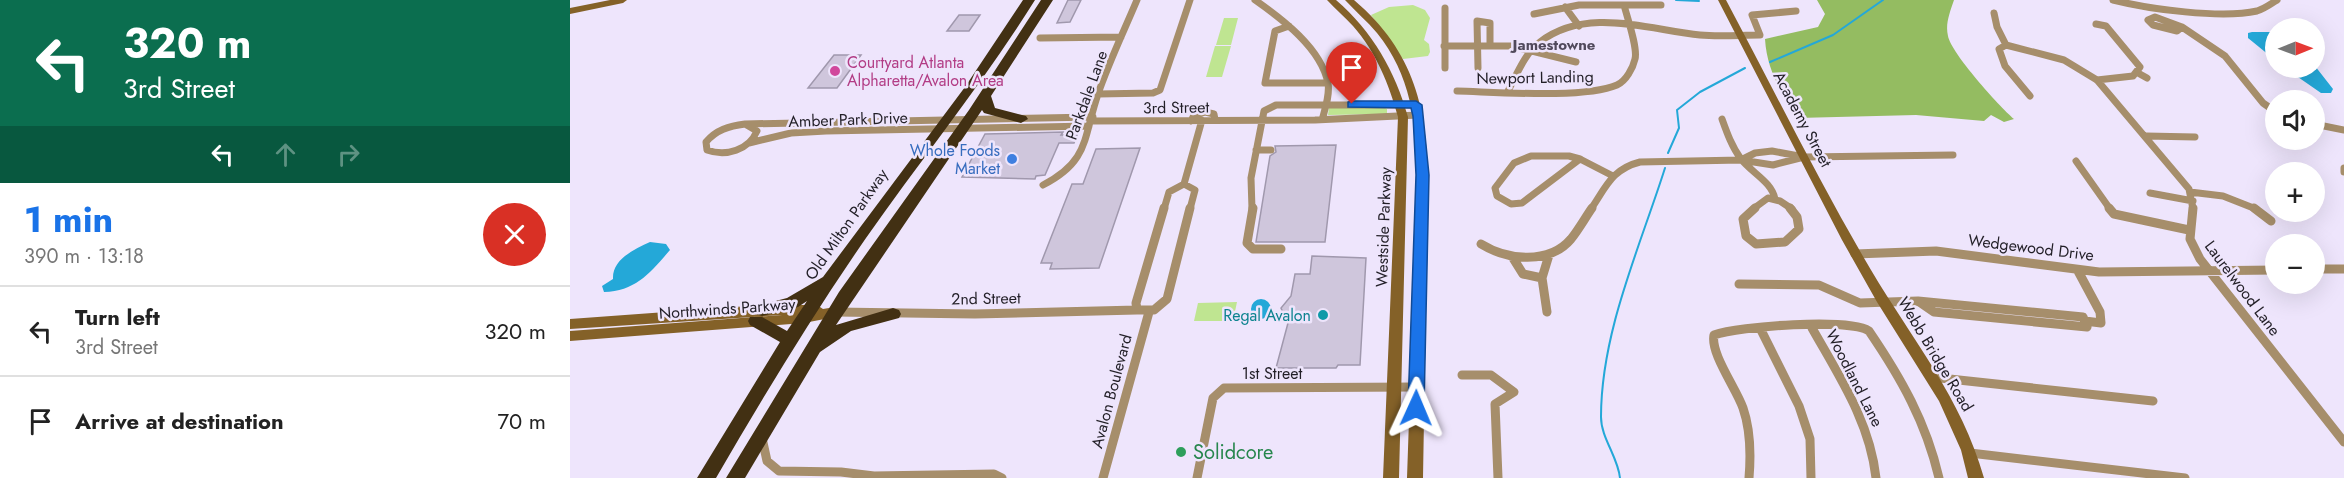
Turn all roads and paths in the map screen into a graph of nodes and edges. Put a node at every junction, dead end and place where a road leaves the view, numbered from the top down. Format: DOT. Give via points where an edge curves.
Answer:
graph roads {
  1 [pos="623,0"];
  2 [pos="1029,0"];
  3 [pos="1047,0"];
  4 [pos="1137,0"];
  5 [pos="1190,0"];
  6 [pos="1255,0"];
  7 [pos="1331,0"];
  8 [pos="1349,0"];
  9 [pos="1722,0"];
  10 [pos="2113,0"];
  11 [pos="2277,0"];
  12 [pos="1624,5"];
  13 [pos="1661,5"];
  14 [pos="1565,7"];
  15 [pos="1445,8"];
  16 [pos="570,11"];
  17 [pos="1796,11"];
  18 [pos="1994,13"];
  19 [pos="1534,14"];
  20 [pos="1629,24"];
  21 [pos="2096,24"];
  22 [pos="1288,26"];
  23 [pos="1579,26"];
  24 [pos="2182,27"];
  25 [pos="1029,29"];
  26 [pos="1740,35"];
  27 [pos="1121,37"];
  28 [pos="1040,38"];
  29 [pos="1476,45"];
  30 [pos="1490,45"];
  31 [pos="2006,45"];
  32 [pos="1019,46"];
  33 [pos="1444,46"];
  34 [pos="1532,50"];
  35 [pos="1576,62"];
  36 [pos="1445,68"];
  37 [pos="1478,68"];
  38 [pos="2138,73"];
  39 [pos="2147,78"];
  40 [pos="2097,80"];
  41 [pos="1328,83"];
  42 [pos="1457,91"];
  43 [pos="1508,91"];
  44 [pos="1098,94"];
  45 [pos="985,96"];
  46 [pos="2030,96"];
  47 [pos="1324,104"];
  48 [pos="2265,104"];
  49 [pos="1417,110"];
  50 [pos="1402,111"];
  51 [pos="1021,118"];
  52 [pos="1722,119"];
  53 [pos="1202,120"];
  54 [pos="1215,120"];
  55 [pos="1322,120"];
  56 [pos="1191,121"];
  57 [pos="1261,121"];
  58 [pos="1091,122"];
  59 [pos="745,124"];
  60 [pos="954,124"];
  61 [pos="2325,126"];
  62 [pos="2344,130"];
  63 [pos="2146,136"];
  64 [pos="2195,136"];
  65 [pos="749,143"];
  66 [pos="1256,150"];
  67 [pos="1271,150"];
  68 [pos="1953,155"];
  69 [pos="1804,157"];
  70 [pos="1580,159"];
  71 [pos="1741,159"];
  72 [pos="2076,161"];
  73 [pos="1613,176"];
  74 [pos="1184,184"];
  75 [pos="1043,185"];
  76 [pos="2190,192"];
  77 [pos="2150,193"];
  78 [pos="1775,199"];
  79 [pos="2193,201"];
  80 [pos="2265,216"];
  81 [pos="2189,230"];
  82 [pos="1481,244"];
  83 [pos="1281,249"];
  84 [pos="1855,254"];
  85 [pos="1549,255"];
  86 [pos="1513,258"];
  87 [pos="2325,269"];
  88 [pos="2344,269"];
  89 [pos="2208,270"];
  90 [pos="2265,270"];
  91 [pos="2078,271"];
  92 [pos="834,274"];
  93 [pos="1542,278"];
  94 [pos="1738,284"];
  95 [pos="1883,302"];
  96 [pos="1137,310"];
  97 [pos="836,312"];
  98 [pos="1149,312"];
  99 [pos="1547,312"];
  100 [pos="807,314"];
  101 [pos="893,314"];
  102 [pos="759,315"];
  103 [pos="570,324"];
  104 [pos="1760,328"];
  105 [pos="1812,328"];
  106 [pos="570,336"];
  107 [pos="790,340"];
  108 [pos="808,355"];
  109 [pos="1462,375"];
  110 [pos="1931,377"];
  111 [pos="1395,387"];
  112 [pos="1417,387"];
  113 [pos="2153,400"];
  114 [pos="760,433"];
  115 [pos="2344,442"];
  116 [pos="1970,453"];
  117 [pos="2111,474"];
  118 [pos="706,478"];
  119 [pos="735,478"];
  120 [pos="1002,478"];
  121 [pos="1103,478"];
  122 [pos="1197,478"];
  123 [pos="1390,478"];
  124 [pos="1415,478"];
  125 [pos="1498,478"];
  126 [pos="1749,478"];
  127 [pos="1811,478"];
  128 [pos="1876,478"];
  129 [pos="1939,478"];
  130 [pos="1976,478"];
  131 [pos="2185,478"];
  1 -- 16 [label="main road"];
  2 -- 60 [label="highway, Old Milton Parkway"];
  3 -- 25 [label="highway, Old Milton Parkway"];
  4 -- 27 [label="street, Parkdale Lane"];
  5 -- 44 [label="street" via="1160,90"];
  6 -- 22 [label="street"];
  7 -- 50 [label="main road, Westside Parkway" via="1372,42 1388,68"];
  8 -- 49 [label="main road" via="1377,25 1394,48"];
  9 -- 26 [label="main road, Academy Street"];
  10 -- 11 [label="street" via="2246,12"];
  12 -- 13 [label="street"];
  12 -- 14 [label="street"];
  12 -- 20 [label="street, Newport Landing"];
  14 -- 19 [label="street"];
  14 -- 23 [label="street"];
  15 -- 33 [label="street"];
  17 -- 26 [label="street" via="1756,13 1752,19 1760,34"];
  18 -- 31 [label="street"];
  20 -- 23 [label="street"];
  20 -- 26 [label="street" via="1701,35"];
  20 -- 43 [label="street, Newport Landing" via="1636,57 1618,84 1594,91"];
  21 -- 38 [label="street" via="2106,26 2137,60"];
  22 -- 41 [label="street" via="1314,57"];
  22 -- 41 [label="street" via="1275,31 1264,83"];
  23 -- 34 [label="street" via="1551,35"];
  24 -- 48 [label="street" via="2225,56"];
  25 -- 28 [label="highway"];
  25 -- 32 [label="highway, Old Milton Parkway"];
  26 -- 69 [label="main road, Academy Street"];
  27 -- 28 [label="street"];
  27 -- 44 [label="street, Parkdale Lane"];
  28 -- 32 [label="highway"];
  29 -- 30 [label="street"];
  29 -- 30 [label="street" via="1475,24 1482,20 1490,23"];
  29 -- 33 [label="street"];
  29 -- 37 [label="street"];
  30 -- 34 [label="street"];
  31 -- 40 [label="street, Laurelwood Lane" via="2064,60"];
  31 -- 46 [label="street" via="1999,49 2005,66"];
  32 -- 45 [label="highway, Old Milton Parkway"];
  33 -- 36 [label="street"];
  34 -- 35 [label="street"];
  34 -- 43 [label="street"];
  38 -- 39 [label="street"];
  38 -- 40 [label="street"];
  40 -- 63 [label="street, Laurelwood Lane"];
  41 -- 47 [label="street"];
  42 -- 43 [label="street, Newport Landing"];
  44 -- 58 [label="street, Parkdale Lane"];
  45 -- 51 [label="highway" via="989,110"];
  45 -- 60 [label="highway, Old Milton Parkway"];
  47 -- 50 [label="street, 3rd Street"];
  47 -- 55 [label="street"];
  47 -- 57 [label="street, 3rd Street" via="1272,106 1263,111"];
  49 -- 50 [label="street, 3rd Street"];
  49 -- 50 [label="street, 3rd Street"];
  49 -- 112 [label="main road" via="1422,175"];
  50 -- 55 [label="street, 3rd Street"];
  50 -- 111 [label="main road, Westside Parkway"];
  51 -- 58 [label="street, 3rd Street"];
  51 -- 60 [label="street, 3rd Street"];
  52 -- 71 [label="street" via="1731,146"];
  53 -- 54 [label="street, 3rd Street"];
  53 -- 56 [label="street, 3rd Street"];
  53 -- 74 [label="street"];
  54 -- 56 [label="street" via="1214,114 1205,112 1194,115"];
  54 -- 57 [label="street, 3rd Street"];
  55 -- 57 [label="street, 3rd Street"];
  56 -- 58 [label="street, 3rd Street"];
  57 -- 66 [label="street"];
  58 -- 60 [label="street, 3rd Street"];
  58 -- 75 [label="street, Parkdale Lane" via="1072,165"];
  59 -- 60 [label="street, Amber Park Drive"];
  59 -- 65 [label="street" via="757,131"];
  59 -- 65 [label="street, Amber Park Drive" via="715,133 705,146 711,152 725,153"];
  60 -- 65 [label="street, Amber Park Drive" via="791,133"];
  60 -- 92 [label="highway, Old Milton Parkway"];
  60 -- 97 [label="highway, Old Milton Parkway"];
  61 -- 62 [label="street"];
  63 -- 64 [label="street"];
  63 -- 76 [label="street, Laurelwood Lane"];
  66 -- 67 [label="street"];
  66 -- 83 [label="street" via="1251,178 1254,205 1247,243 1253,249"];
  68 -- 69 [label="street"];
  69 -- 71 [label="street" via="1797,162 1752,164"];
  69 -- 84 [label="main road, Academy Street"];
  70 -- 70 [label="street" via="1521,158 1495,192 1511,204 1522,203"];
  70 -- 73 [label="street"];
  71 -- 73 [label="street" via="1640,162 1624,166"];
  71 -- 78 [label="street" via="1773,189"];
  72 -- 81 [label="street" via="2118,219"];
  73 -- 85 [label="street" via="1570,240"];
  74 -- 96 [label="street" via="1169,192"];
  74 -- 98 [label="street, Avalon Boulevard" via="1195,190 1167,299 1160,308"];
  76 -- 79 [label="street, Laurelwood Lane"];
  76 -- 80 [label="street" via="2237,199"];
  77 -- 79 [label="street"];
  78 -- 78 [label="street" via="1791,208 1799,219 1799,229 1785,242 1756,244 1746,236 1743,219 1764,199"];
  79 -- 81 [label="street, Laurelwood Lane"];
  81 -- 89 [label="street, Laurelwood Lane" via="2194,249"];
  82 -- 86 [label="street"];
  84 -- 91 [label="street, Wedgewood Drive" via="1936,251"];
  84 -- 95 [label="main road, Webb Bridge Road"];
  85 -- 86 [label="street"];
  85 -- 93 [label="street"];
  86 -- 93 [label="street" via="1522,274"];
  87 -- 88 [label="street"];
  89 -- 90 [label="street, Wedgewood Drive"];
  89 -- 91 [label="street, Wedgewood Drive"];
  89 -- 115 [label="street, Laurelwood Lane"];
  91 -- 95 [label="street" via="2100,312 2101,323 2085,321 2087,327 1934,312 1918,301"];
  92 -- 100 [label="highway, Old Milton Parkway"];
  92 -- 102 [label="highway" via="802,298"];
  93 -- 99 [label="street"];
  94 -- 95 [label="street" via="1819,285 1850,301"];
  95 -- 110 [label="main road, Webb Bridge Road"];
  96 -- 98 [label="street"];
  96 -- 101 [label="street, 2nd Street"];
  97 -- 100 [label="main road, Northwinds Parkway"];
  97 -- 101 [label="street, 2nd Street"];
  97 -- 108 [label="highway, Old Milton Parkway"];
  98 -- 121 [label="street, Avalon Boulevard"];
  100 -- 102 [label="main road, Northwinds Parkway"];
  100 -- 107 [label="highway, Old Milton Parkway"];
  101 -- 108 [label="highway" via="846,326"];
  102 -- 103 [label="main road, Northwinds Parkway"];
  102 -- 106 [label="main road, Northwinds Parkway"];
  102 -- 107 [label="highway"];
  104 -- 105 [label="street, Woodland Lane"];
  104 -- 126 [label="street, Woodland Lane" via="1724,329 1714,335 1712,344 1752,433"];
  104 -- 127 [label="street" via="1800,406 1810,439"];
  105 -- 128 [label="street, Woodland Lane" via="1864,425"];
  105 -- 129 [label="street, Woodland Lane" via="1861,327 1869,332 1911,392"];
  107 -- 118 [label="highway, Old Milton Parkway"];
  108 -- 114 [label="highway, Old Milton Parkway"];
  109 -- 125 [label="street" via="1491,375 1514,392 1495,404"];
  110 -- 113 [label="street"];
  110 -- 116 [label="main road, Webb Bridge Road"];
  111 -- 112 [label="street, 1st Street"];
  111 -- 122 [label="street, 1st Street" via="1224,388 1213,398"];
  111 -- 123 [label="main road, Westside Parkway"];
  112 -- 124 [label="main road"];
  114 -- 119 [label="highway, Old Milton Parkway"];
  114 -- 120 [label="street" via="767,461 779,471 841,471 874,476 994,474"];
  116 -- 117 [label="street"];
  116 -- 130 [label="main road, Webb Bridge Road"];
  117 -- 131 [label="street"];
}
